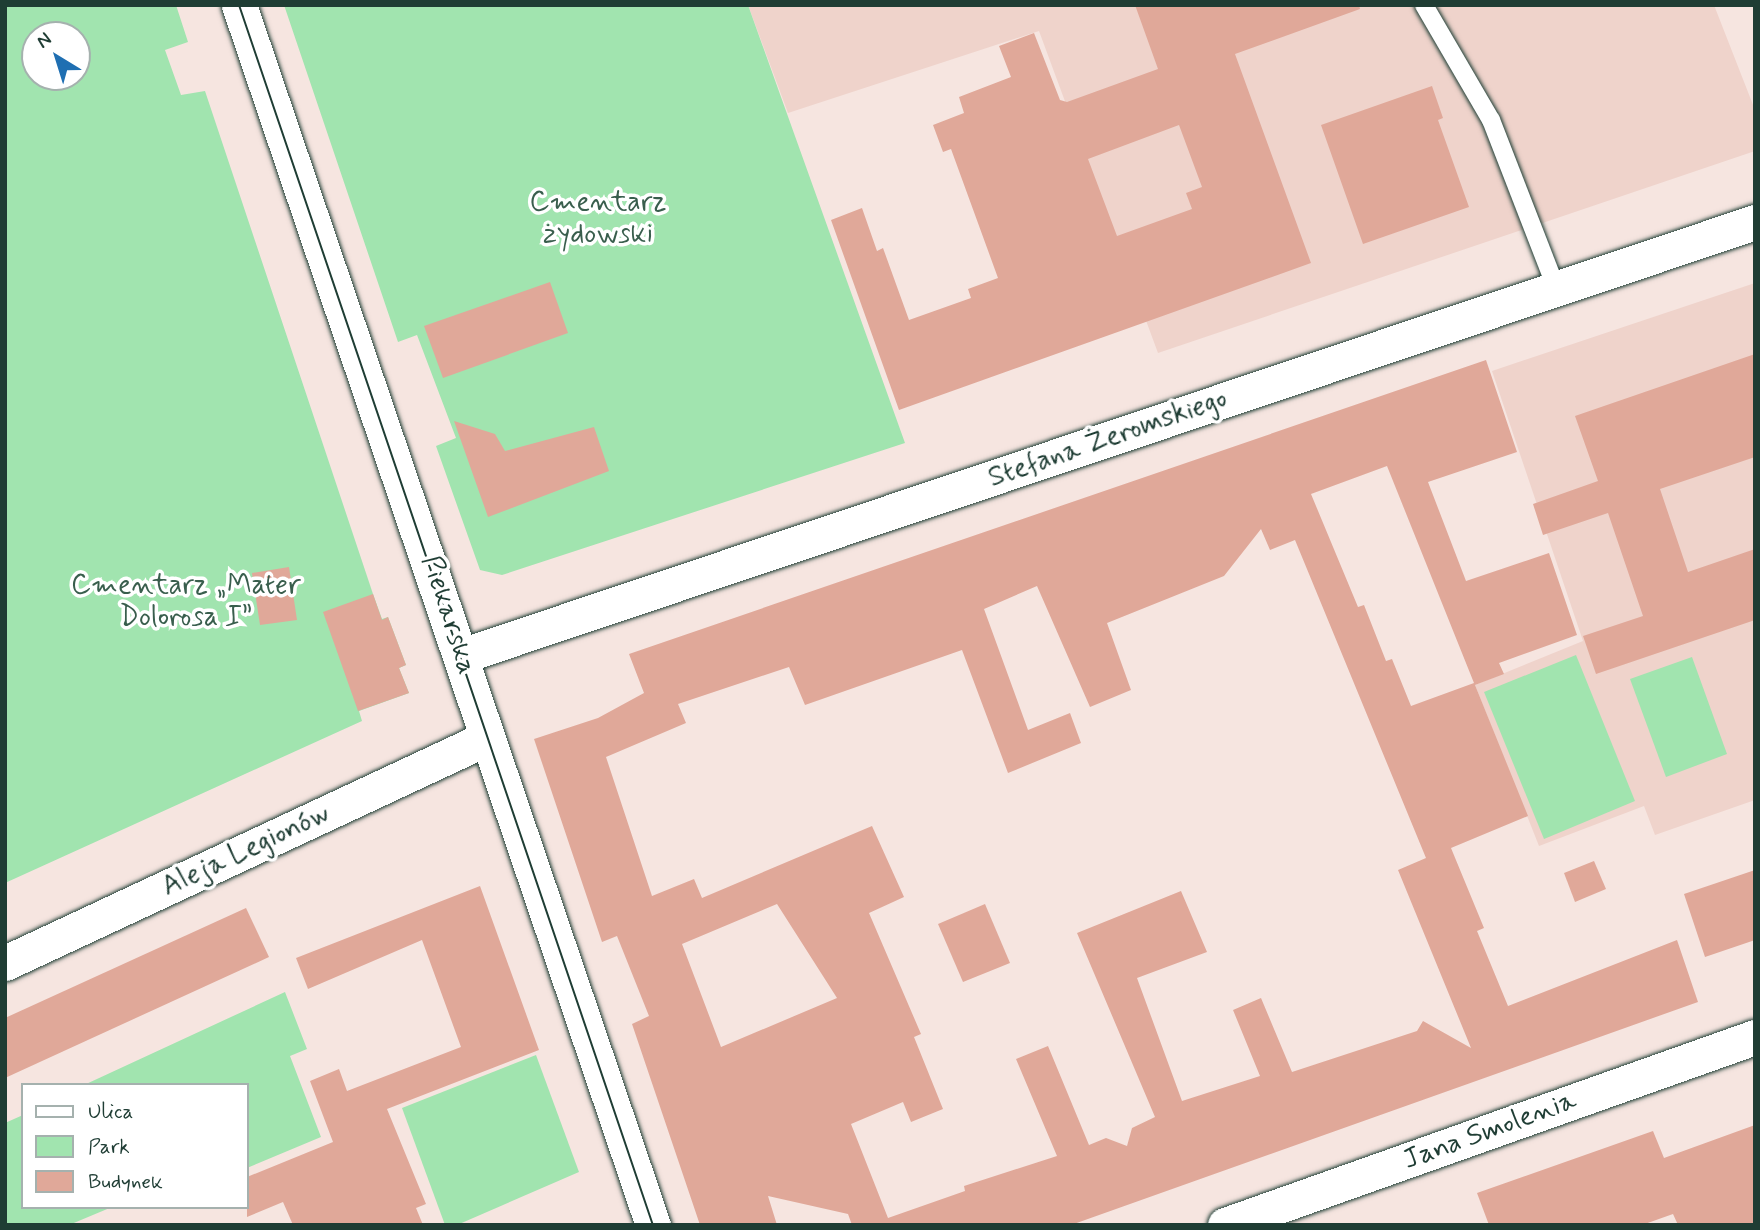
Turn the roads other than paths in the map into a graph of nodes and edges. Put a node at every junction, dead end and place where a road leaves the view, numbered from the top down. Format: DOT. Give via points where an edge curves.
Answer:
graph roads {
  1 [pos="239,5"];
  2 [pos="1424,5"];
  3 [pos="1755,222"];
  4 [pos="1556,288"];
  5 [pos="461,656"];
  6 [pos="487,738"];
  7 [pos="5,963"];
  8 [pos="1755,1037"];
  9 [pos="653,1225"];
  10 [pos="1225,1225"];
  1 -- 5 [label="street, Piekarska"];
  2 -- 4 [label="lane" via="1491,120"];
  3 -- 4 [label="street, Stefana Żeromskiego"];
  4 -- 5 [label="street, Stefana Żeromskiego"];
  5 -- 6 [label="street, Piekarska"];
  6 -- 7 [label="street, Aleja Legionów"];
  6 -- 9 [label="street, Piekarska"];
  8 -- 10 [label="street, Jana Smolenia"];
}
